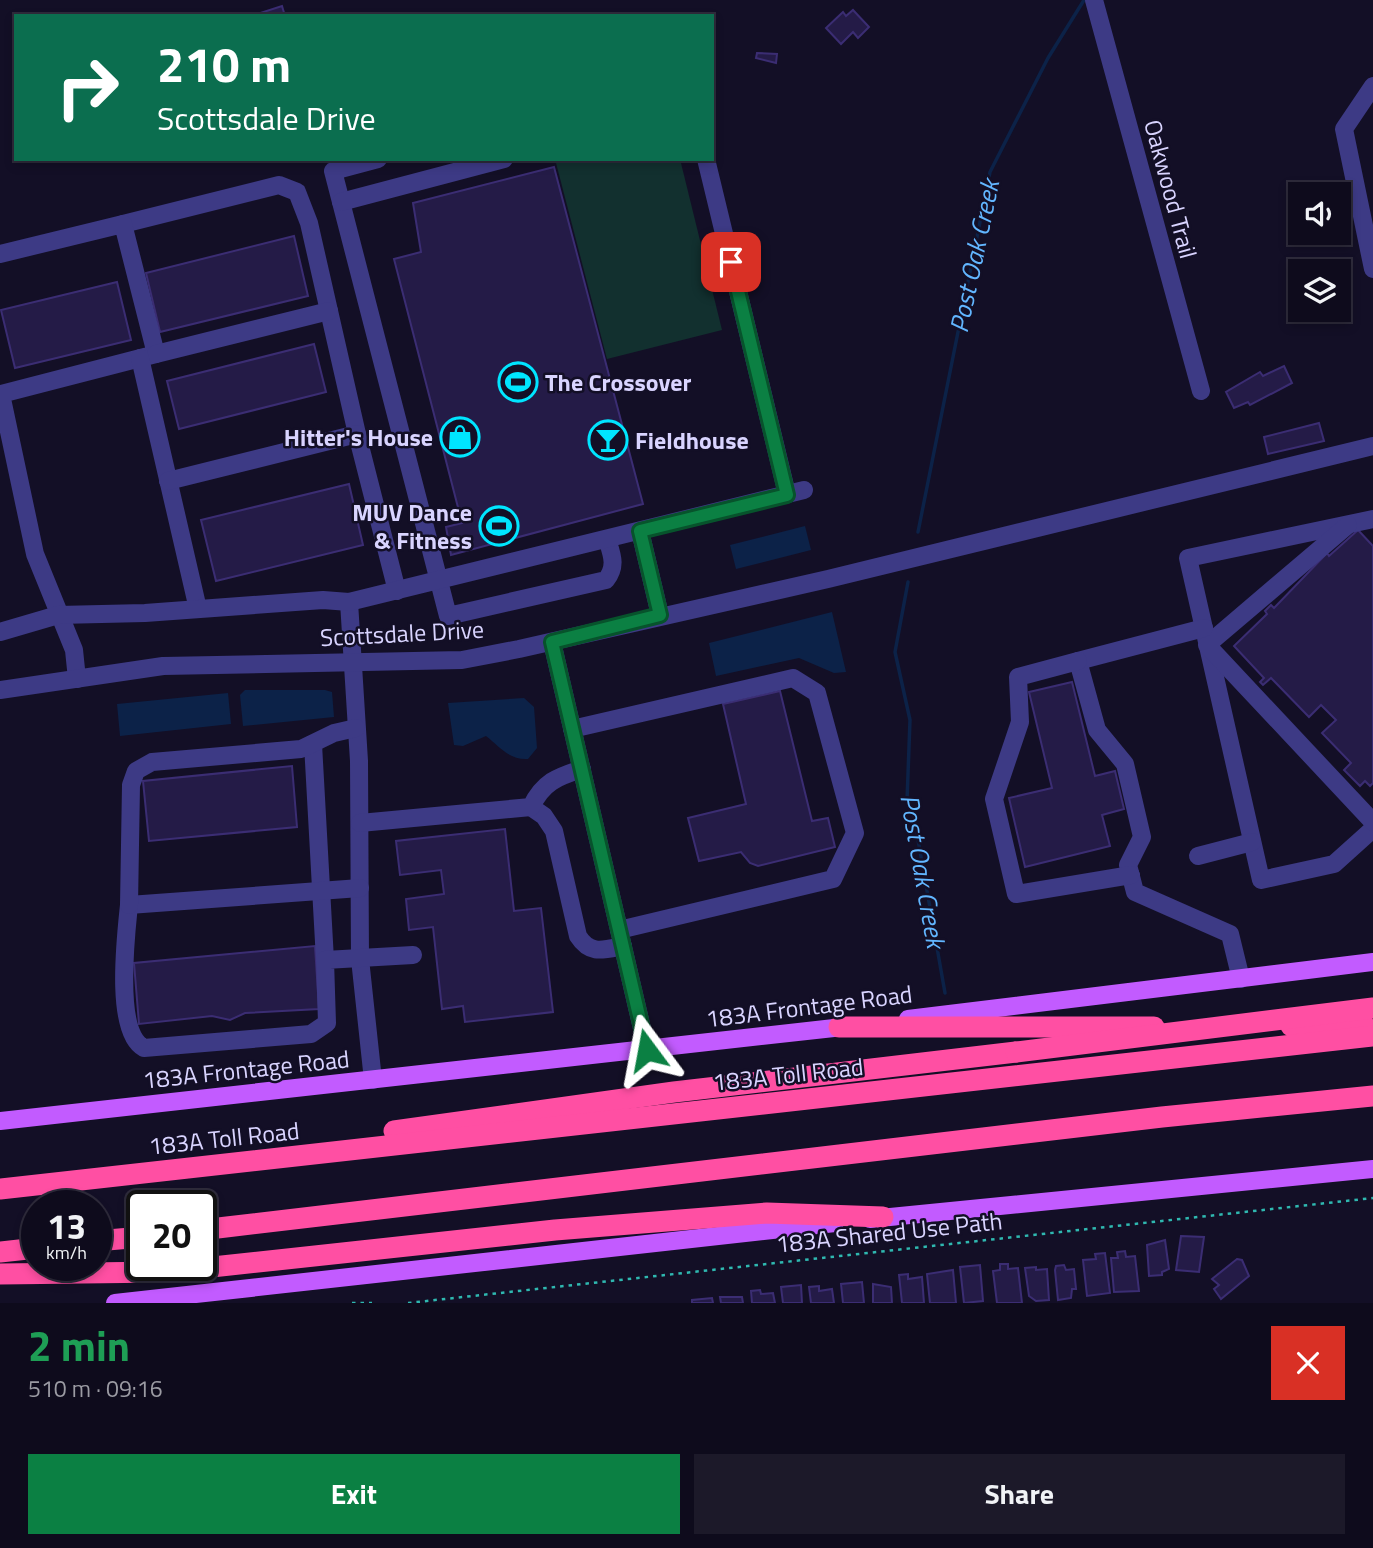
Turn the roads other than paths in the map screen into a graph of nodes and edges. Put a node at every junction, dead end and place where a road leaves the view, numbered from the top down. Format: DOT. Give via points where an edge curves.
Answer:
graph roads {
  1 [pos="1094,0"];
  2 [pos="1373,86"];
  3 [pos="370,161"];
  4 [pos="496,161"];
  5 [pos="707,161"];
  6 [pos="341,202"];
  7 [pos="1366,203"];
  8 [pos="123,224"];
  9 [pos="0,254"];
  10 [pos="1373,269"];
  11 [pos="329,311"];
  12 [pos="148,356"];
  13 [pos="1202,391"];
  14 [pos="0,393"];
  15 [pos="357,434"];
  16 [pos="1373,446"];
  17 [pos="168,481"];
  18 [pos="1373,519"];
  19 [pos="1350,523"];
  20 [pos="640,531"];
  21 [pos="607,539"];
  22 [pos="440,581"];
  23 [pos="397,591"];
  24 [pos="349,602"];
  25 [pos="198,609"];
  26 [pos="58,615"];
  27 [pos="660,615"];
  28 [pos="0,632"];
  29 [pos="1205,637"];
  30 [pos="552,642"];
  31 [pos="1078,661"];
  32 [pos="354,662"];
  33 [pos="77,679"];
  34 [pos="5,692"];
  35 [pos="356,728"];
  36 [pos="572,729"];
  37 [pos="313,744"];
  38 [pos="582,769"];
  39 [pos="531,807"];
  40 [pos="360,822"];
  41 [pos="1373,822"];
  42 [pos="1373,829"];
  43 [pos="1252,842"];
  44 [pos="1198,856"];
  45 [pos="1131,875"];
  46 [pos="360,888"];
  47 [pos="320,890"];
  48 [pos="128,905"];
  49 [pos="621,938"];
  50 [pos="412,955"];
  51 [pos="360,959"];
  52 [pos="325,960"];
  53 [pos="1373,962"];
  54 [pos="1241,979"];
  55 [pos="1373,1007"];
  56 [pos="1373,1025"];
  57 [pos="839,1027"];
  58 [pos="1373,1036"];
  59 [pos="647,1050"];
  60 [pos="373,1080"];
  61 [pos="1373,1096"];
  62 [pos="0,1121"];
  63 [pos="230,1164"];
  64 [pos="1373,1169"];
  65 [pos="0,1189"];
  66 [pos="883,1217"];
  67 [pos="217,1228"];
  68 [pos="21,1250"];
  69 [pos="0,1252"];
  70 [pos="0,1275"];
  71 [pos="115,1303"];
  1 -- 13 [label="street, Oakwood Trail"];
  2 -- 7 [label="street" via="1344,129"];
  3 -- 6 [label="street" via="333,171"];
  4 -- 6 [label="street"];
  5 -- 20 [label="street" via="796,492"];
  6 -- 22 [label="street"];
  7 -- 10 [label="street"];
  8 -- 9 [label="street"];
  8 -- 11 [label="street" via="279,185 288,188 297,192 309,223"];
  8 -- 12 [label="street"];
  11 -- 12 [label="street"];
  11 -- 15 [label="street"];
  12 -- 14 [label="street"];
  12 -- 17 [label="street"];
  14 -- 26 [label="street" via="35,554"];
  15 -- 17 [label="street"];
  15 -- 23 [label="street"];
  16 -- 27 [label="street, Scottsdale Drive" via="828,579"];
  17 -- 25 [label="street"];
  18 -- 19 [label="street"];
  19 -- 29 [label="street"];
  19 -- 29 [label="street" via="1188,558"];
  20 -- 21 [label="street"];
  20 -- 27 [label="street"];
  21 -- 22 [label="street"];
  21 -- 22 [label="street" via="614,560 612,572 593,585 448,616"];
  22 -- 23 [label="street"];
  23 -- 24 [label="street"];
  24 -- 25 [label="street"];
  24 -- 32 [label="street"];
  25 -- 26 [label="street"];
  26 -- 28 [label="street"];
  26 -- 33 [label="street" via="74,650"];
  27 -- 30 [label="street, Scottsdale Drive"];
  29 -- 31 [label="street"];
  29 -- 41 [label="street"];
  29 -- 43 [label="street"];
  30 -- 32 [label="street, Scottsdale Drive" via="462,660"];
  30 -- 36 [label="street"];
  31 -- 45 [label="street" via="1097,730 1125,764 1142,837 1128,865"];
  31 -- 45 [label="street" via="1018,677 1020,722 994,799 1016,894"];
  32 -- 33 [label="street, Scottsdale Drive" via="163,666"];
  32 -- 35 [label="street"];
  33 -- 34 [label="street, Scottsdale Drive"];
  35 -- 37 [label="street"];
  35 -- 40 [label="street"];
  36 -- 38 [label="street"];
  36 -- 49 [label="street" via="793,678 817,693 855,833 834,878"];
  37 -- 47 [label="street"];
  37 -- 48 [label="street" via="301,749 152,762 136,771 131,785"];
  38 -- 39 [label="street" via="552,778"];
  38 -- 49 [label="street"];
  39 -- 40 [label="street"];
  39 -- 49 [label="street" via="554,831 578,936 585,947 598,951"];
  40 -- 46 [label="street"];
  42 -- 43 [label="street" via="1334,864 1261,880"];
  43 -- 44 [label="street"];
  45 -- 54 [label="street" via="1135,892 1230,934"];
  46 -- 47 [label="street"];
  46 -- 51 [label="street"];
  47 -- 48 [label="street"];
  47 -- 52 [label="street"];
  48 -- 52 [label="street" via="124,979 130,1033 144,1048 320,1031 329,1009"];
  49 -- 59 [label="street"];
  50 -- 51 [label="street"];
  51 -- 52 [label="street"];
  51 -- 60 [label="street"];
  53 -- 54 [label="main road, 183A Frontage Road"];
  54 -- 57 [label="main road, 183A Frontage Road"];
  55 -- 63 [label="highway, bridge" via="674,1092 325,1141"];
  56 -- 57 [label="highway"];
  57 -- 59 [label="main road, 183A Frontage Road"];
  58 -- 63 [label="highway, 183A Toll Road"];
  59 -- 60 [label="main road, 183A Frontage Road"];
  60 -- 62 [label="main road, 183A Frontage Road"];
  61 -- 67 [label="highway"];
  63 -- 65 [label="highway, 183A Toll Road"];
  64 -- 66 [label="main road"];
  66 -- 70 [label="highway" via="766,1213 555,1230 166,1272"];
  66 -- 71 [label="main road"];
  68 -- 69 [label="highway"];
}
